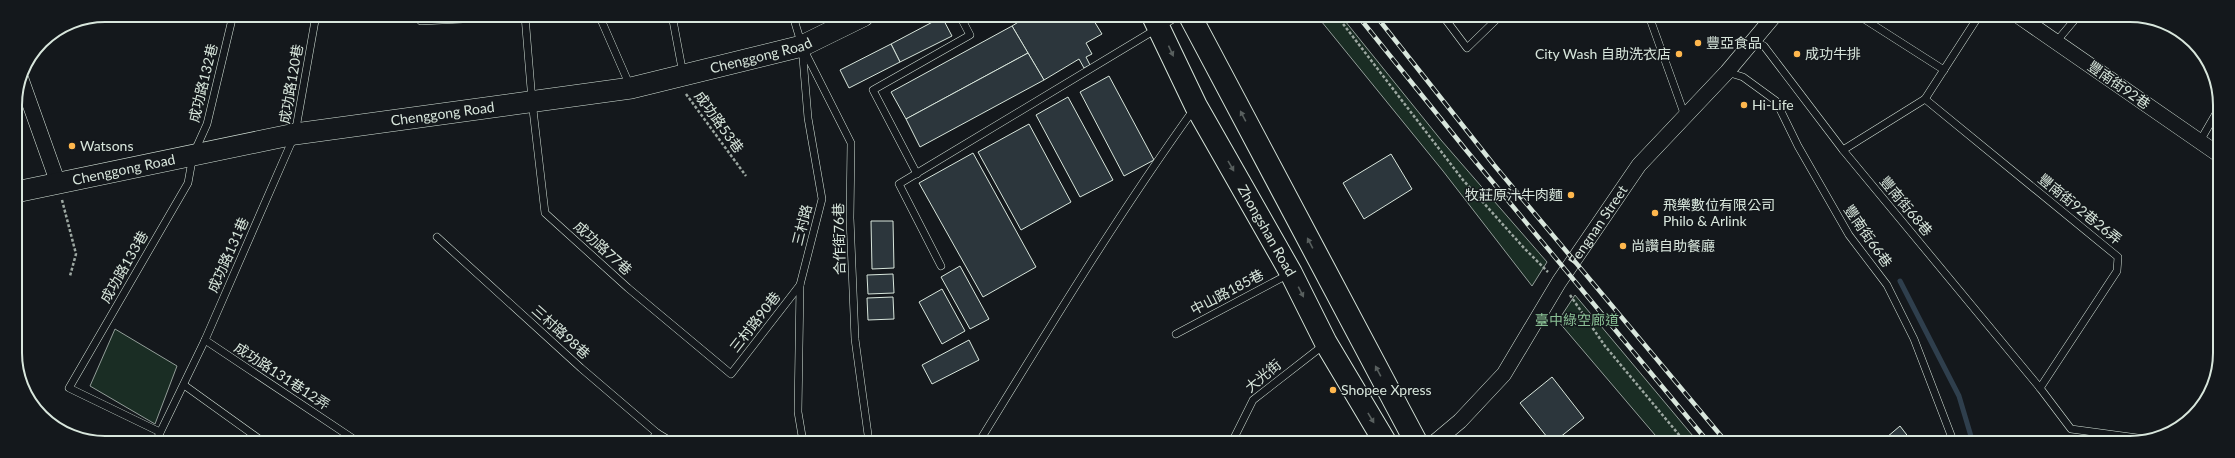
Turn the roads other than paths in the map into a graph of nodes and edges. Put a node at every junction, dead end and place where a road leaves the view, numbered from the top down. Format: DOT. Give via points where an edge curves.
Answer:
graph roads {
  1 [pos="231,22"];
  2 [pos="315,22"];
  3 [pos="525,22"];
  4 [pos="602,22"];
  5 [pos="673,22"];
  6 [pos="795,22"];
  7 [pos="851,22"];
  8 [pos="963,22"];
  9 [pos="1161,22"];
  10 [pos="1165,22"];
  11 [pos="1193,22"];
  12 [pos="1448,22"];
  13 [pos="1494,22"];
  14 [pos="1652,22"];
  15 [pos="1769,22"];
  16 [pos="1869,22"];
  17 [pos="1974,22"];
  18 [pos="2027,22"];
  19 [pos="2073,22"];
  20 [pos="1754,41"];
  21 [pos="2056,42"];
  22 [pos="802,46"];
  23 [pos="1944,70"];
  24 [pos="1727,72"];
  25 [pos="684,76"];
  26 [pos="24,88"];
  27 [pos="631,88"];
  28 [pos="1925,99"];
  29 [pos="532,101"];
  30 [pos="1196,106"];
  31 [pos="1685,116"];
  32 [pos="2213,119"];
  33 [pos="295,134"];
  34 [pos="2200,141"];
  35 [pos="1843,150"];
  36 [pos="2213,150"];
  37 [pos="193,155"];
  38 [pos="917,174"];
  39 [pos="58,183"];
  40 [pos="22,191"];
  41 [pos="437,237"];
  42 [pos="941,266"];
  43 [pos="1291,273"];
  44 [pos="800,285"];
  45 [pos="1176,334"];
  46 [pos="205,340"];
  47 [pos="1326,343"];
  48 [pos="731,374"];
  49 [pos="184,385"];
  50 [pos="2040,388"];
  51 [pos="160,432"];
  52 [pos="657,433"];
  53 [pos="158,436"];
  54 [pos="255,436"];
  55 [pos="350,436"];
  56 [pos="655,436"];
  57 [pos="662,436"];
  58 [pos="802,436"];
  59 [pos="868,436"];
  60 [pos="983,436"];
  61 [pos="1235,436"];
  62 [pos="1381,436"];
  63 [pos="1413,436"];
  64 [pos="1442,436"];
  65 [pos="1951,436"];
  66 [pos="2123,436"];
  1 -- 37 [label="lane, 成功路132巷" via="207,124"];
  2 -- 33 [label="lane, 成功路120巷"];
  3 -- 29 [label="lane, 成功路77巷"];
  4 -- 27 [label="lane"];
  5 -- 25 [label="lane"];
  6 -- 22 [label="lane, 三村路"];
  7 -- 22 [label="street, Chenggong Road"];
  8 -- 38 [label="lane" via="970,35 873,90"];
  9 -- 38 [label="lane"];
  10 -- 30 [label="main road, Zhongshan Road, one-way"];
  63 -- 11 [label="main road, one-way"];
  12 -- 13 [label="lane" via="1468,48"];
  14 -- 31 [label="lane"];
  15 -- 20 [label="street, Fengnan Street"];
  16 -- 23 [label="lane"];
  17 -- 23 [label="lane"];
  18 -- 21 [label="street, 豐南街92巷"];
  19 -- 21 [label="lane"];
  20 -- 24 [label="street, Fengnan Street"];
  20 -- 35 [label="lane, 豐南街68巷" via="1764,46"];
  21 -- 34 [label="street, 豐南街92巷"];
  22 -- 25 [label="street, Chenggong Road"];
  22 -- 44 [label="lane, 三村路" via="808,118 822,199"];
  22 -- 59 [label="lane, 合作街76巷" via="851,143 850,218 855,339"];
  23 -- 28 [label="lane"];
  24 -- 31 [label="street, Fengnan Street"];
  24 -- 65 [label="lane, 豐南街66巷" via="1743,77 1776,101 1798,146 1849,236 1890,292 1914,339"];
  25 -- 27 [label="street, Chenggong Road"];
  26 -- 39 [label="street"];
  27 -- 29 [label="street, Chenggong Road"];
  28 -- 35 [label="lane"];
  28 -- 50 [label="lane, 豐南街92巷26弄" via="2118,257 2117,271"];
  29 -- 33 [label="street, Chenggong Road"];
  29 -- 48 [label="lane, 成功路77巷" via="545,213 628,288"];
  30 -- 43 [label="main road, Zhongshan Road, one-way"];
  30 -- 60 [label="lane" via="1063,306"];
  31 -- 64 [label="street, Fengnan Street" via="1639,165 1559,282 1504,374 1460,421"];
  32 -- 34 [label="lane"];
  33 -- 37 [label="street, Chenggong Road"];
  33 -- 46 [label="lane, 成功路131巷"];
  34 -- 36 [label="street, 豐南街92巷"];
  35 -- 50 [label="lane, 豐南街68巷"];
  37 -- 39 [label="street, Chenggong Road"];
  37 -- 51 [label="lane, 成功路133巷" via="188,182 69,388"];
  38 -- 42 [label="lane" via="899,184"];
  39 -- 40 [label="street, Chenggong Road"];
  41 -- 52 [label="lane, 三村路98巷" via="581,368"];
  43 -- 45 [label="lane, 中山路185巷"];
  43 -- 47 [label="main road, Zhongshan Road, one-way"];
  44 -- 48 [label="lane, 三村路90巷"];
  44 -- 58 [label="lane, 三村路" via="798,412"];
  46 -- 49 [label="lane, 成功路131巷"];
  46 -- 55 [label="lane, 成功路131巷12弄"];
  47 -- 61 [label="lane, 大光街" via="1253,400"];
  47 -- 62 [label="main road, Zhongshan Road, one-way"];
  49 -- 51 [label="lane, 成功路131巷"];
  49 -- 54 [label="lane"];
  50 -- 66 [label="lane, 豐南街68巷" via="2071,429"];
  51 -- 53 [label="lane, 成功路131巷"];
  52 -- 56 [label="lane"];
  52 -- 57 [label="lane, 三村路98巷"];
}
